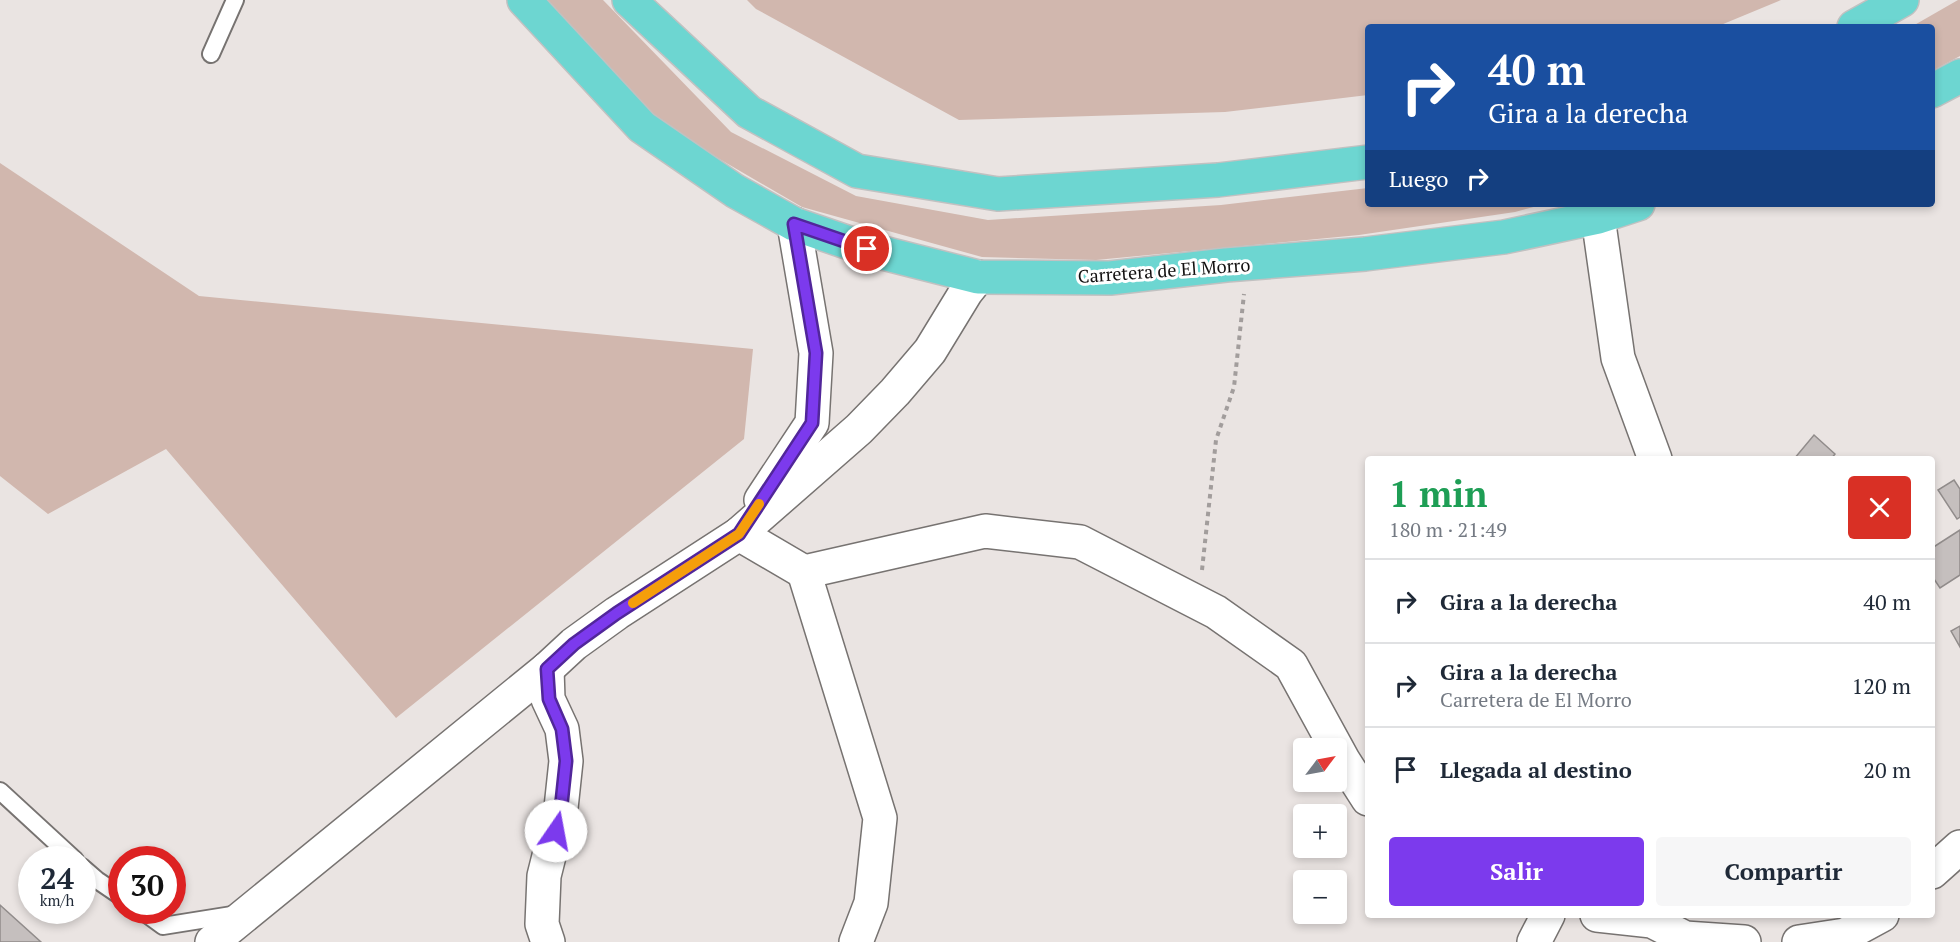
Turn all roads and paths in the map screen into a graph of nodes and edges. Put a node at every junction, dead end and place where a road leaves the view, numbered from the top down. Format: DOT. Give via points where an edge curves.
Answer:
graph roads {
  1 [pos="236,0"];
  2 [pos="524,0"];
  3 [pos="629,0"];
  4 [pos="1902,0"];
  5 [pos="1859,24"];
  6 [pos="211,54"];
  7 [pos="1960,76"];
  8 [pos="1935,89"];
  9 [pos="1365,162"];
  10 [pos="1629,207"];
  11 [pos="1598,217"];
  12 [pos="794,224"];
  13 [pos="1248,264"];
  14 [pos="978,277"];
  15 [pos="1654,456"];
  16 [pos="739,534"];
  17 [pos="804,572"];
  18 [pos="1198,603"];
  19 [pos="547,669"];
  20 [pos="0,791"];
  21 [pos="1365,794"];
  22 [pos="60,846"];
  23 [pos="1960,847"];
  24 [pos="1935,869"];
  25 [pos="248,912"];
  26 [pos="1546,918"];
  27 [pos="1651,918"];
  28 [pos="1875,918"];
  29 [pos="186,922"];
  30 [pos="160,924"];
  31 [pos="175,924"];
  32 [pos="1844,931"];
  33 [pos="212,942"];
  34 [pos="548,942"];
  35 [pos="856,942"];
  36 [pos="1534,942"];
  37 [pos="1744,942"];
  38 [pos="1799,942"];
  1 -- 6 [label="lane"];
  2 -- 12 [label="main road, Carretera de El Morro" via="642,127 735,191"];
  3 -- 9 [label="main road" via="749,112 857,171 998,194 1218,180"];
  4 -- 5 [label="main road"];
  7 -- 8 [label="main road"];
  10 -- 11 [label="main road, Carretera de El Morro"];
  11 -- 13 [label="main road, Carretera de El Morro" via="1504,237"];
  11 -- 15 [label="street" via="1618,358"];
  12 -- 14 [label="main road, Carretera de El Morro" via="867,249"];
  12 -- 16 [label="street" via="816,353 812,423"];
  13 -- 14 [label="main road, Carretera de El Morro" via="1110,278"];
  13 -- 18 [label="path" via="1234,387 1216,440"];
  14 -- 16 [label="street" via="930,351 895,392 859,429"];
  16 -- 17 [label="street"];
  16 -- 19 [label="street" via="617,613"];
  17 -- 18 [label="street" via="985,531 1080,542"];
  17 -- 35 [label="street" via="880,818 871,903"];
  18 -- 21 [label="street" via="1291,665"];
  19 -- 25 [label="street"];
  19 -- 34 [label="street" via="549,699 562,729 566,761 561,808 544,876 542,924"];
  20 -- 22 [label="lane"];
  23 -- 24 [label="street"];
  25 -- 29 [label="lane"];
  25 -- 33 [label="street"];
  26 -- 36 [label="street"];
  27 -- 37 [label="street" via="1685,938"];
  28 -- 32 [label="street"];
  30 -- 31 [label="lane"];
  32 -- 38 [label="street"];
}
